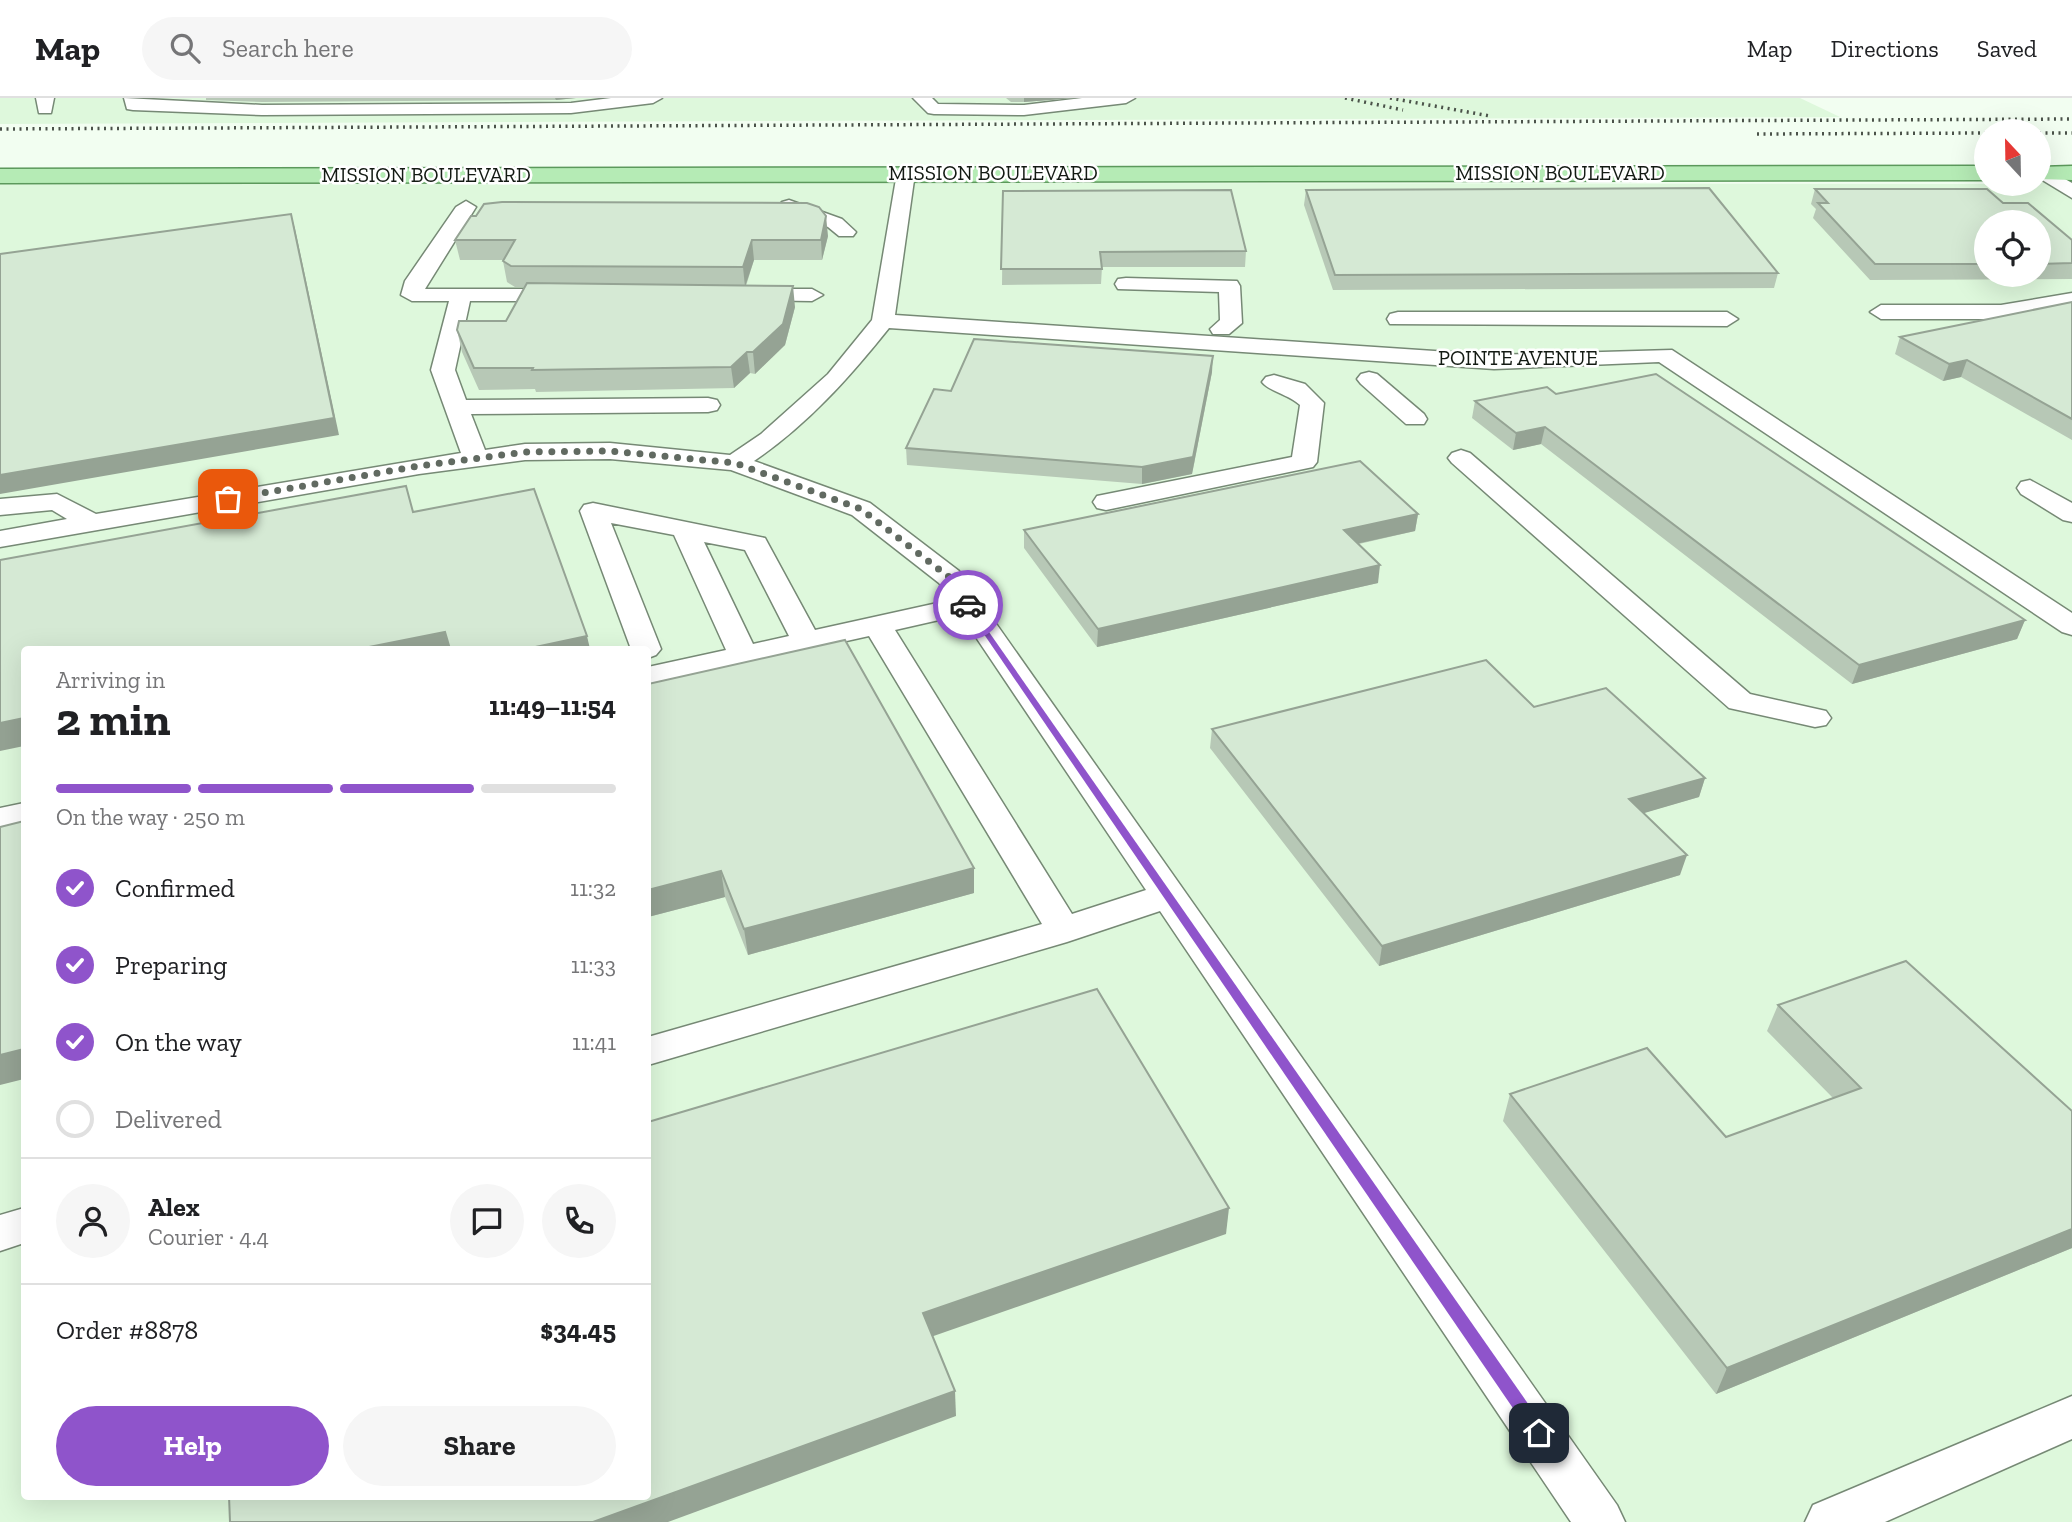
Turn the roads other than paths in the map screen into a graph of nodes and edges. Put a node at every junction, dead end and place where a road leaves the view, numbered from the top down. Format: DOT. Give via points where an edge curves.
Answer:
graph roads {
  1 [pos="133,98"];
  2 [pos="653,98"];
  3 [pos="922,98"];
  4 [pos="1126,98"];
  5 [pos="1974,156"];
  6 [pos="2072,156"];
  7 [pos="0,159"];
  8 [pos="2051,163"];
  9 [pos="2051,169"];
  10 [pos="906,173"];
  11 [pos="1974,173"];
  12 [pos="2072,173"];
  13 [pos="0,176"];
  14 [pos="2051,176"];
  15 [pos="2072,192"];
  16 [pos="466,206"];
  17 [pos="789,206"];
  18 [pos="846,232"];
  19 [pos="1126,284"];
  20 [pos="461,295"];
  21 [pos="582,295"];
  22 [pos="731,295"];
  23 [pos="812,295"];
  24 [pos="2072,299"];
  25 [pos="1881,312"];
  26 [pos="1398,319"];
  27 [pos="1727,319"];
  28 [pos="883,321"];
  29 [pos="1221,329"];
  30 [pos="1368,379"];
  31 [pos="1273,382"];
  32 [pos="708,405"];
  33 [pos="456,407"];
  34 [pos="1415,419"];
  35 [pos="475,458"];
  36 [pos="1461,458"];
  37 [pos="735,463"];
  38 [pos="2030,488"];
  39 [pos="1106,502"];
  40 [pos="0,507"];
  41 [pos="2072,514"];
  42 [pos="92,523"];
  43 [pos="684,529"];
  44 [pos="0,540"];
  45 [pos="968,605"];
  46 [pos="877,625"];
  47 [pos="2072,626"];
  48 [pos="806,640"];
  49 [pos="643,646"];
  50 [pos="743,654"];
  51 [pos="651,663"];
  52 [pos="1815,718"];
  53 [pos="21,815"];
  54 [pos="0,819"];
  55 [pos="1168,895"];
  56 [pos="1064,930"];
  57 [pos="651,1050"];
  58 [pos="21,1227"];
  59 [pos="0,1233"];
  60 [pos="2072,1417"];
  61 [pos="1600,1522"];
  62 [pos="1830,1522"];
  1 -- 2 [label="street" via="133,105 261,110 571,108"];
  3 -- 4 [label="street" via="934,109 1012,110"];
  5 -- 7 [label="main road, MISSION BOULEVARD"];
  6 -- 8 [label="main road"];
  9 -- 12 [label="main road"];
  10 -- 11 [label="main road, MISSION BOULEVARD"];
  10 -- 13 [label="main road, MISSION BOULEVARD"];
  10 -- 28 [label="street"];
  14 -- 15 [label="street"];
  16 -- 20 [label="street" via="416,281 412,295"];
  17 -- 18 [label="street" via="835,223"];
  19 -- 29 [label="street" via="1229,286 1231,323"];
  20 -- 21 [label="street"];
  20 -- 33 [label="street" via="443,370"];
  22 -- 23 [label="street"];
  24 -- 25 [label="street" via="2001,313"];
  26 -- 27 [label="street"];
  28 -- 37 [label="street" via="827,387 771,439"];
  28 -- 47 [label="street, POINTE AVENUE" via="1494,362 1664,355"];
  30 -- 34 [label="street"];
  31 -- 39 [label="street" via="1297,389 1312,402 1304,462"];
  32 -- 33 [label="street"];
  33 -- 35 [label="street"];
  35 -- 37 [label="street" via="610,451"];
  35 -- 42 [label="street"];
  36 -- 52 [label="street" via="1740,702"];
  37 -- 45 [label="street" via="861,509 949,577"];
  38 -- 41 [label="street"];
  40 -- 42 [label="street" via="57,502"];
  42 -- 44 [label="street"];
  43 -- 48 [label="street" via="755,544"];
  43 -- 49 [label="street" via="593,510"];
  43 -- 50 [label="street"];
  45 -- 46 [label="street"];
  45 -- 55 [label="street"];
  46 -- 48 [label="street"];
  46 -- 56 [label="street"];
  48 -- 50 [label="street"];
  50 -- 51 [label="street"];
  53 -- 54 [label="street"];
  55 -- 56 [label="street"];
  55 -- 61 [label="street"];
  56 -- 57 [label="street"];
  58 -- 59 [label="street"];
  60 -- 62 [label="street"];
}
